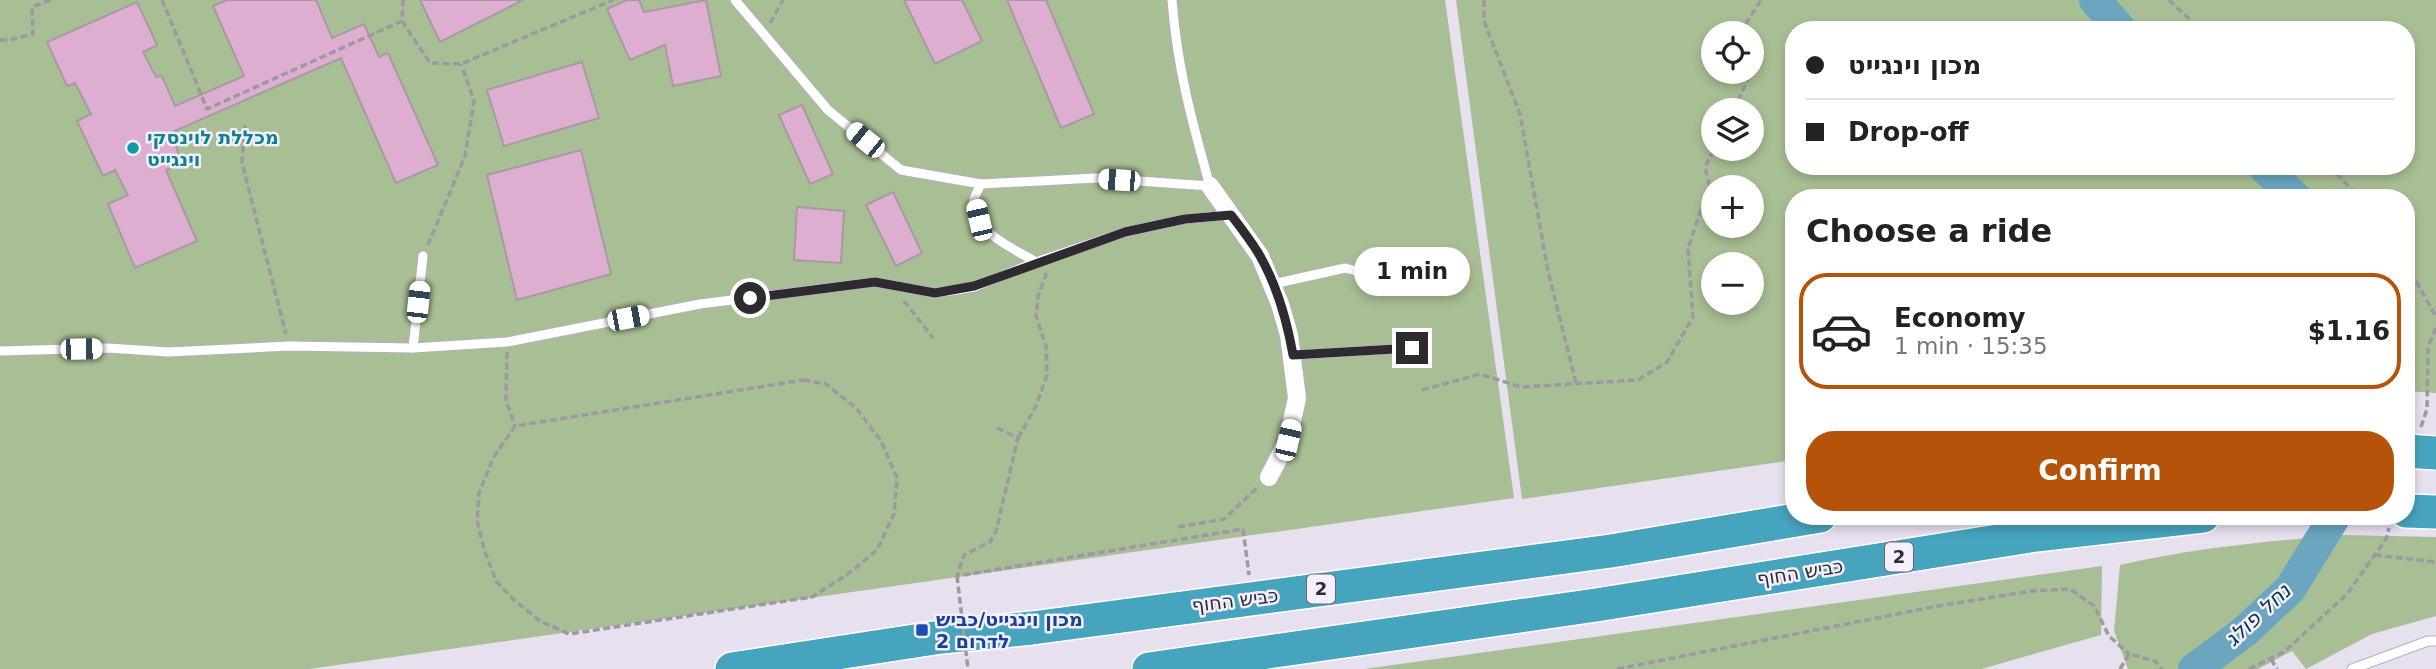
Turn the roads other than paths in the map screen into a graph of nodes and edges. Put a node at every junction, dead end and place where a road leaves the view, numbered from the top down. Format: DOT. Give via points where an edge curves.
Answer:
graph roads {
  1 [pos="735,0"];
  2 [pos="1172,0"];
  3 [pos="981,184"];
  4 [pos="1210,186"];
  5 [pos="1231,215"];
  6 [pos="423,256"];
  7 [pos="1036,262"];
  8 [pos="1395,281"];
  9 [pos="1273,284"];
  10 [pos="413,348"];
  11 [pos="1412,348"];
  12 [pos="0,351"];
  13 [pos="1293,355"];
  14 [pos="1269,477"];
  15 [pos="2436,512"];
  16 [pos="2415,516"];
  17 [pos="1785,522"];
  18 [pos="2124,525"];
  19 [pos="2436,641"];
  20 [pos="732,669"];
  21 [pos="1149,669"];
  22 [pos="2351,669"];
  1 -- 3 [label="lane" via="828,110 901,170"];
  2 -- 4 [label="lane" via="1186,100"];
  3 -- 4 [label="lane" via="1097,178"];
  3 -- 7 [label="lane" via="974,200 979,220 987,231"];
  4 -- 5 [label="street"];
  5 -- 7 [label="lane" via="1125,232"];
  5 -- 9 [label="street"];
  6 -- 10 [label="lane"];
  7 -- 10 [label="lane" via="957,290 935,293 875,282 700,304 507,342"];
  8 -- 9 [label="lane" via="1345,268"];
  9 -- 13 [label="street"];
  10 -- 12 [label="lane"];
  11 -- 13 [label="lane"];
  13 -- 14 [label="street" via="1297,398 1288,440"];
  15 -- 16 [label="highway"];
  17 -- 20 [label="highway, כביש החוף / 2" via="1611,551 942,637"];
  18 -- 21 [label="highway, כביש החוף / 2"];
  19 -- 22 [label="lane"];
}
